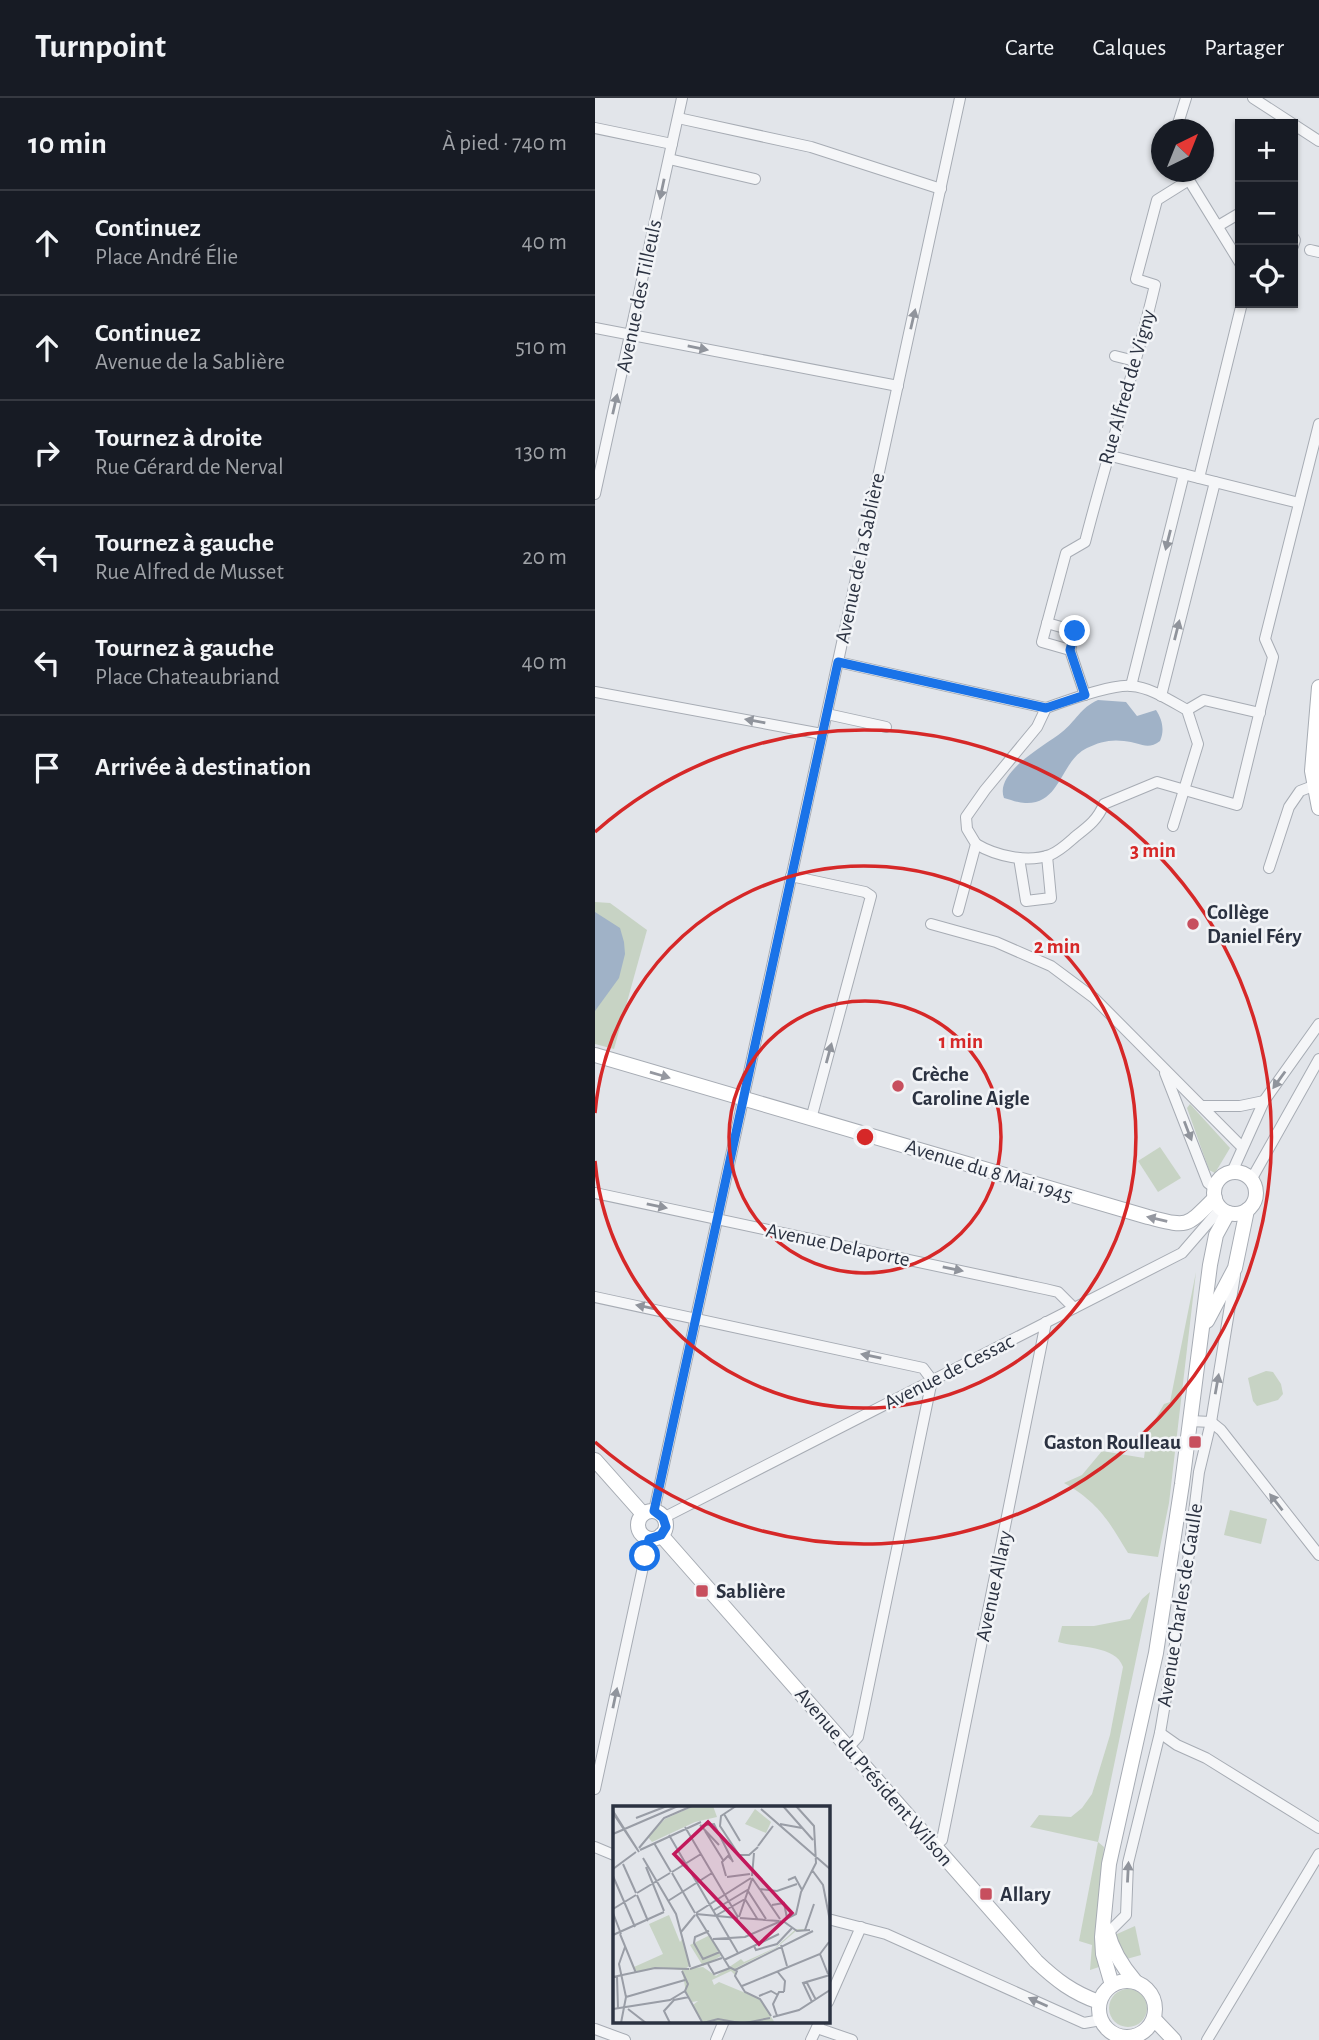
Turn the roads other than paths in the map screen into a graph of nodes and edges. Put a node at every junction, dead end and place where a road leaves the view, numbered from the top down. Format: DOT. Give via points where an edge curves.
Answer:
graph roads {
  1 [pos="682,98"];
  2 [pos="960,98"];
  3 [pos="1186,98"];
  4 [pos="1253,98"];
  5 [pos="678,118"];
  6 [pos="1179,119"];
  7 [pos="595,128"];
  8 [pos="1319,141"];
  9 [pos="672,144"];
  10 [pos="669,159"];
  11 [pos="755,179"];
  12 [pos="1179,182"];
  13 [pos="1190,182"];
  14 [pos="941,189"];
  15 [pos="1235,216"];
  16 [pos="1218,226"];
  17 [pos="1235,255"];
  18 [pos="1242,308"];
  19 [pos="595,328"];
  20 [pos="631,335"];
  21 [pos="1115,356"];
  22 [pos="1135,361"];
  23 [pos="898,386"];
  24 [pos="1319,424"];
  25 [pos="1107,455"];
  26 [pos="1184,474"];
  27 [pos="1199,478"];
  28 [pos="1215,482"];
  29 [pos="595,494"];
  30 [pos="1299,503"];
  31 [pos="1048,619"];
  32 [pos="1070,650"];
  33 [pos="838,662"];
  34 [pos="1131,686"];
  35 [pos="1319,687"];
  36 [pos="595,692"];
  37 [pos="1085,695"];
  38 [pos="1161,696"];
  39 [pos="1046,708"];
  40 [pos="1187,710"];
  41 [pos="1259,713"];
  42 [pos="827,714"];
  43 [pos="886,727"];
  44 [pos="823,734"];
  45 [pos="1313,786"];
  46 [pos="1185,790"];
  47 [pos="1319,808"];
  48 [pos="1173,826"];
  49 [pos="976,844"];
  50 [pos="1047,856"];
  51 [pos="1019,858"];
  52 [pos="1269,868"];
  53 [pos="791,876"];
  54 [pos="958,911"];
  55 [pos="931,924"];
  56 [pos="1319,1024"];
  57 [pos="595,1055"];
  58 [pos="1319,1059"];
  59 [pos="1164,1071"];
  60 [pos="744,1099"];
  61 [pos="1264,1101"];
  62 [pos="1202,1106"];
  63 [pos="811,1118"];
  64 [pos="1242,1147"];
  65 [pos="1232,1172"];
  66 [pos="1251,1180"];
  67 [pos="595,1193"];
  68 [pos="1220,1201"];
  69 [pos="1247,1210"];
  70 [pos="718,1220"];
  71 [pos="1235,1268"];
  72 [pos="595,1297"];
  73 [pos="1074,1308"];
  74 [pos="697,1318"];
  75 [pos="1046,1322"];
  76 [pos="1201,1332"];
  77 [pos="932,1380"];
  78 [pos="1190,1421"];
  79 [pos="1211,1423"];
  80 [pos="595,1460"];
  81 [pos="654,1514"];
  82 [pos="655,1537"];
  83 [pos="1319,1556"];
  84 [pos="1160,1733"];
  85 [pos="848,1748"];
  86 [pos="595,1789"];
  87 [pos="1319,1828"];
  88 [pos="935,1846"];
  89 [pos="595,1847"];
  90 [pos="613,1854"];
  91 [pos="1319,1854"];
  92 [pos="1103,1915"];
  93 [pos="829,1919"];
  94 [pos="861,1927"];
  95 [pos="1108,1933"];
  96 [pos="1135,1981"];
  97 [pos="1112,1985"];
  98 [pos="829,2000"];
  99 [pos="1098,2002"];
  100 [pos="1153,2019"];
  101 [pos="1101,2020"];
  102 [pos="616,2022"];
  103 [pos="724,2022"];
  104 [pos="818,2024"];
  105 [pos="595,2029"];
  106 [pos="611,2034"];
  107 [pos="1147,2037"];
  108 [pos="1124,2039"];
  109 [pos="625,2040"];
  110 [pos="716,2040"];
  111 [pos="811,2040"];
  112 [pos="852,2040"];
  113 [pos="1174,2040"];
  114 [pos="1207,2040"];
  1 -- 5 [label="street, Avenue des Tilleuls"];
  2 -- 14 [label="street, Avenue de la Sablière"];
  3 -- 6 [label="street"];
  4 -- 8 [label="street"];
  5 -- 9 [label="street, Avenue des Tilleuls"];
  5 -- 14 [label="street" via="811,147"];
  7 -- 9 [label="street"];
  9 -- 10 [label="street, Avenue des Tilleuls"];
  10 -- 11 [label="street"];
  10 -- 20 [label="street, Avenue des Tilleuls, one-way"];
  12 -- 22 [label="street, Rue Alfred de Vigny" via="1157,200 1136,279 1155,285"];
  13 -- 16 [label="street"];
  23 -- 14 [label="street, Avenue de la Sablière, one-way"];
  15 -- 16 [label="street"];
  16 -- 17 [label="street"];
  18 -- 27 [label="street"];
  19 -- 20 [label="street"];
  20 -- 23 [label="street, one-way"];
  29 -- 20 [label="street, Avenue des Tilleuls, one-way"];
  21 -- 22 [label="street"];
  22 -- 25 [label="street, Rue Alfred de Vigny"];
  23 -- 33 [label="street, Avenue de la Sablière"];
  24 -- 30 [label="street"];
  25 -- 26 [label="street"];
  25 -- 31 [label="street, Rue Alfred de Vigny" via="1085,542 1066,554"];
  26 -- 27 [label="street"];
  26 -- 34 [label="street, one-way"];
  27 -- 28 [label="street"];
  28 -- 30 [label="street"];
  38 -- 28 [label="street, one-way"];
  30 -- 41 [label="street" via="1265,639 1273,657"];
  31 -- 32 [label="street" via="1075,631"];
  31 -- 32 [label="street" via="1042,642"];
  32 -- 37 [label="street"];
  33 -- 39 [label="street"];
  33 -- 42 [label="street, Avenue de la Sablière"];
  34 -- 37 [label="street"];
  34 -- 38 [label="street"];
  35 -- 45 [label="street"];
  44 -- 36 [label="street, one-way"];
  37 -- 39 [label="street"];
  38 -- 40 [label="street"];
  39 -- 49 [label="street" via="1037,727 966,817"];
  40 -- 41 [label="street" via="1204,700"];
  40 -- 46 [label="street" via="1198,744"];
  41 -- 46 [label="street" via="1237,805"];
  42 -- 43 [label="street"];
  42 -- 44 [label="street, Avenue de la Sablière"];
  44 -- 53 [label="street, Avenue de la Sablière"];
  45 -- 47 [label="street"];
  45 -- 52 [label="street" via="1300,791 1289,807"];
  46 -- 48 [label="street"];
  46 -- 50 [label="street" via="1157,782 1104,804 1091,825"];
  49 -- 51 [label="street" via="989,852"];
  49 -- 54 [label="street"];
  50 -- 51 [label="street"];
  50 -- 51 [label="street" via="1051,898 1025,901"];
  53 -- 60 [label="street, Avenue de la Sablière"];
  63 -- 53 [label="street, one-way" via="870,896"];
  55 -- 59 [label="street" via="996,942 1051,966 1094,998"];
  56 -- 61 [label="street, one-way"];
  57 -- 60 [label="street, Avenue du 8 Mai 1945, one-way"];
  58 -- 66 [label="street"];
  59 -- 62 [label="street"];
  59 -- 68 [label="street, one-way" via="1208,1183"];
  60 -- 63 [label="street, Avenue du 8 Mai 1945"];
  60 -- 70 [label="street, Avenue de la Sablière"];
  61 -- 62 [label="street"];
  61 -- 64 [label="street"];
  62 -- 64 [label="street"];
  68 -- 63 [label="street, Avenue du 8 Mai 1945, one-way" via="1191,1222 1178,1224"];
  64 -- 65 [label="street"];
  65 -- 66 [label="street"];
  65 -- 68 [label="street" via="1220,1178"];
  66 -- 69 [label="street" via="1255,1199"];
  67 -- 70 [label="street, Avenue Delaporte, one-way"];
  68 -- 69 [label="street" via="1235,1214"];
  68 -- 73 [label="street, Avenue de Cessac" via="1182,1253"];
  68 -- 76 [label="street, Avenue Charles de Gaulle"];
  69 -- 71 [label="street, Avenue Charles de Gaulle"];
  70 -- 73 [label="street, Avenue Delaporte, one-way" via="1045,1289 1063,1296"];
  70 -- 74 [label="street, Avenue de la Sablière"];
  71 -- 76 [label="street, Avenue Charles de Gaulle"];
  79 -- 71 [label="street, Avenue Charles de Gaulle, one-way"];
  74 -- 72 [label="street, one-way"];
  73 -- 75 [label="street, Avenue de Cessac"];
  77 -- 74 [label="street, one-way" via="923,1368"];
  74 -- 81 [label="street, Avenue de la Sablière"];
  75 -- 77 [label="street, Avenue de Cessac"];
  75 -- 88 [label="street, Avenue Allary" via="942,1840"];
  76 -- 78 [label="street, Avenue Charles de Gaulle"];
  77 -- 81 [label="street, Avenue de Cessac"];
  77 -- 85 [label="street" via="858,1737"];
  78 -- 79 [label="street"];
  78 -- 92 [label="street, Avenue Charles de Gaulle" via="1156,1653 1109,1864"];
  83 -- 79 [label="street, one-way"];
  79 -- 84 [label="street, Avenue Charles de Gaulle" via="1199,1472"];
  80 -- 81 [label="street"];
  81 -- 82 [label="street" via="666,1527"];
  81 -- 82 [label="street" via="638,1522 639,1531"];
  82 -- 85 [label="street, Avenue du Président Wilson"];
  86 -- 82 [label="street, one-way"];
  84 -- 87 [label="street"];
  95 -- 84 [label="street, Avenue Charles de Gaulle, one-way" via="1126,1915 1128,1863"];
  85 -- 88 [label="street, Avenue du Président Wilson"];
  88 -- 99 [label="street, Avenue du Président Wilson" via="1036,1961 1063,1986"];
  89 -- 90 [label="street"];
  91 -- 114 [label="street"];
  92 -- 95 [label="street, Avenue Charles de Gaulle"];
  92 -- 97 [label="street, Avenue Charles de Gaulle" via="1103,1954"];
  93 -- 94 [label="street"];
  94 -- 98 [label="street"];
  101 -- 94 [label="street, one-way" via="1084,2023"];
  95 -- 96 [label="street, Avenue Charles de Gaulle" via="1122,1966"];
  96 -- 97 [label="street"];
  96 -- 100 [label="street" via="1153,1997"];
  97 -- 99 [label="street"];
  99 -- 101 [label="street"];
  100 -- 107 [label="street"];
  100 -- 113 [label="street"];
  101 -- 108 [label="street" via="1105,2029"];
  102 -- 106 [label="street"];
  103 -- 110 [label="street"];
  104 -- 111 [label="street"];
  104 -- 112 [label="street"];
  105 -- 106 [label="street"];
  106 -- 109 [label="street"];
  107 -- 108 [label="street"];
}
